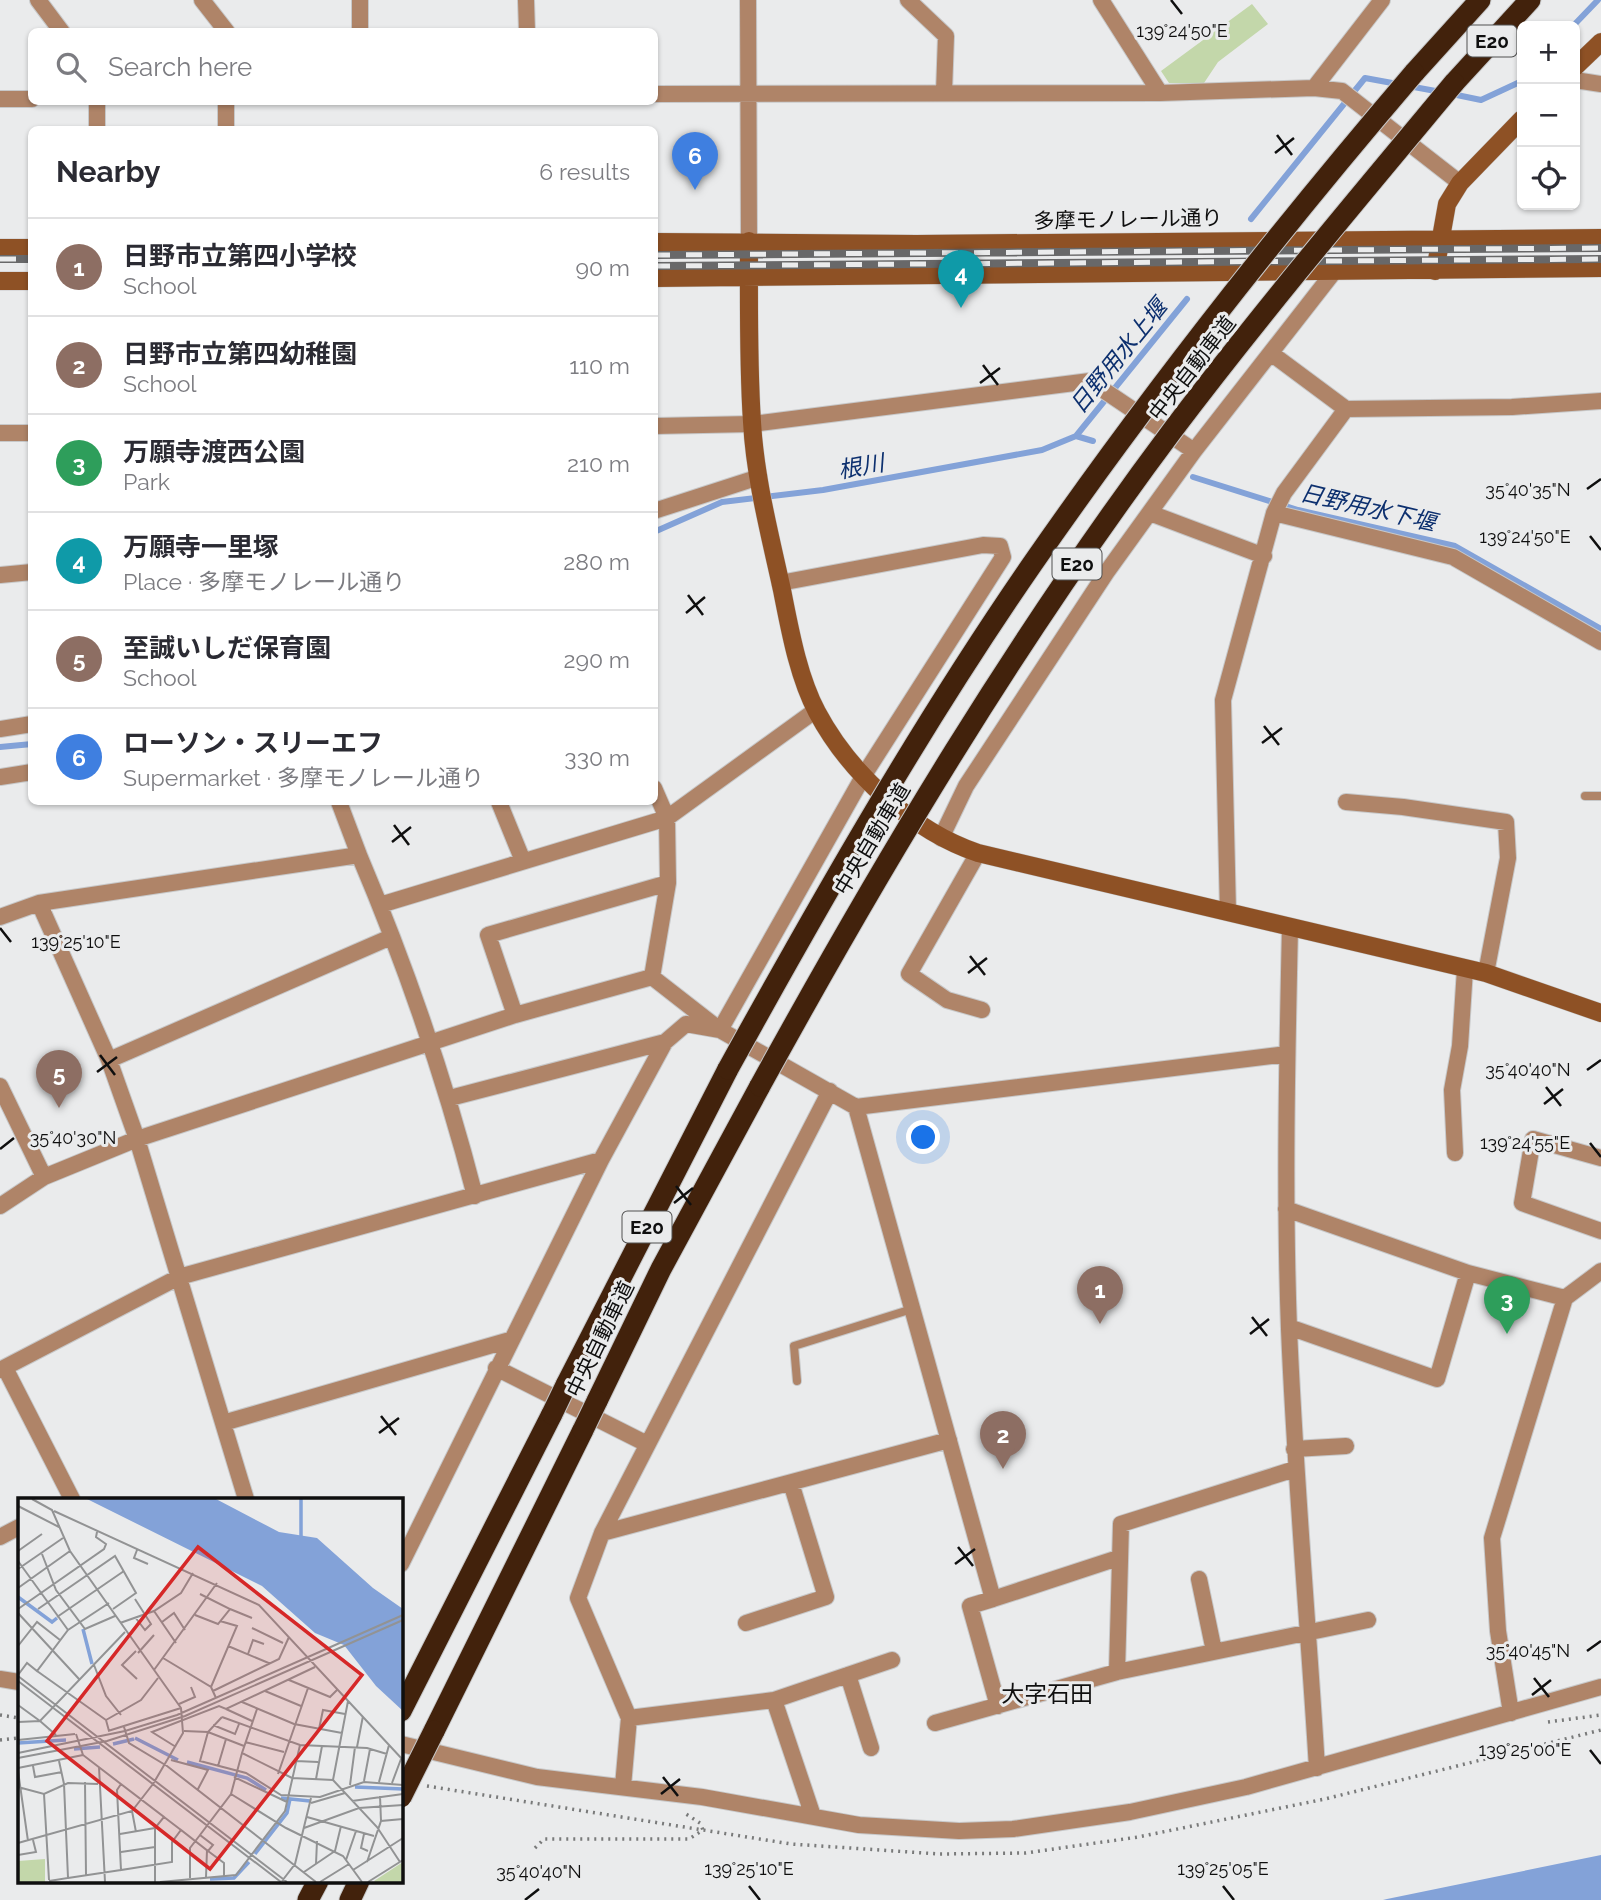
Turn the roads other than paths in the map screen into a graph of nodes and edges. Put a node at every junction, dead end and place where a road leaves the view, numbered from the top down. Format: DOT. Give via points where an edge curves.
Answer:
graph roads {
  1 [pos="38,0"];
  2 [pos="202,0"];
  3 [pos="360,0"];
  4 [pos="526,0"];
  5 [pos="748,0"];
  6 [pos="908,0"];
  7 [pos="1101,0"];
  8 [pos="1382,0"];
  9 [pos="1480,0"];
  10 [pos="1530,0"];
  11 [pos="59,28"];
  12 [pos="224,28"];
  13 [pos="360,28"];
  14 [pos="527,28"];
  15 [pos="1601,42"];
  16 [pos="1580,62"];
  17 [pos="1580,81"];
  18 [pos="1601,84"];
  19 [pos="1314,88"];
  20 [pos="944,92"];
  21 [pos="1160,93"];
  22 [pos="658,94"];
  23 [pos="748,94"];
  24 [pos="0,99"];
  25 [pos="28,99"];
  26 [pos="97,105"];
  27 [pos="226,105"];
  28 [pos="1517,124"];
  29 [pos="97,126"];
  30 [pos="226,126"];
  31 [pos="1460,183"];
  32 [pos="1601,237"];
  33 [pos="1254,240"];
  34 [pos="1439,240"];
  35 [pos="749,241"];
  36 [pos="658,242"];
  37 [pos="0,248"];
  38 [pos="28,248"];
  39 [pos="1601,268"];
  40 [pos="1435,271"];
  41 [pos="1333,273"];
  42 [pos="658,278"];
  43 [pos="749,279"];
  44 [pos="0,281"];
  45 [pos="28,281"];
  46 [pos="1272,354"];
  47 [pos="1601,401"];
  48 [pos="1346,409"];
  49 [pos="752,424"];
  50 [pos="658,426"];
  51 [pos="0,433"];
  52 [pos="28,433"];
  53 [pos="1194,451"];
  54 [pos="760,483"];
  55 [pos="658,510"];
  56 [pos="1274,512"];
  57 [pos="1150,513"];
  58 [pos="1264,556"];
  59 [pos="28,572"];
  60 [pos="0,575"];
  61 [pos="780,583"];
  62 [pos="1601,642"];
  63 [pos="816,710"];
  64 [pos="28,725"];
  65 [pos="0,729"];
  66 [pos="28,773"];
  67 [pos="864,775"];
  68 [pos="0,777"];
  69 [pos="1585,796"];
  70 [pos="1601,796"];
  71 [pos="658,797"];
  72 [pos="1346,802"];
  73 [pos="340,805"];
  74 [pos="500,805"];
  75 [pos="667,818"];
  76 [pos="941,838"];
  77 [pos="978,853"];
  78 [pos="359,855"];
  79 [pos="523,861"];
  80 [pos="667,883"];
  81 [pos="38,903"];
  82 [pos="380,905"];
  83 [pos="1228,912"];
  84 [pos="0,917"];
  85 [pos="1290,927"];
  86 [pos="391,937"];
  87 [pos="1465,969"];
  88 [pos="1486,973"];
  89 [pos="652,977"];
  90 [pos="982,1010"];
  91 [pos="1601,1013"];
  92 [pos="515,1015"];
  93 [pos="720,1030"];
  94 [pos="665,1042"];
  95 [pos="431,1044"];
  96 [pos="1287,1054"];
  97 [pos="109,1060"];
  98 [pos="0,1086"];
  99 [pos="831,1091"];
  100 [pos="450,1098"];
  101 [pos="856,1107"];
  102 [pos="137,1139"];
  103 [pos="1455,1153"];
  104 [pos="1601,1158"];
  105 [pos="601,1160"];
  106 [pos="44,1177"];
  107 [pos="475,1196"];
  108 [pos="0,1206"];
  109 [pos="1286,1209"];
  110 [pos="1601,1231"];
  111 [pos="1601,1271"];
  112 [pos="1468,1273"];
  113 [pos="179,1277"];
  114 [pos="1565,1298"];
  115 [pos="912,1309"];
  116 [pos="1289,1327"];
  117 [pos="510,1340"];
  118 [pos="496,1368"];
  119 [pos="2,1369"];
  120 [pos="797,1381"];
  121 [pos="223,1423"];
  122 [pos="949,1440"];
  123 [pos="647,1444"];
  124 [pos="1346,1446"];
  125 [pos="1294,1449"];
  126 [pos="1295,1469"];
  127 [pos="790,1483"];
  128 [pos="71,1498"];
  129 [pos="246,1498"];
  130 [pos="421,1520"];
  131 [pos="402,1526"];
  132 [pos="18,1528"];
  133 [pos="602,1533"];
  134 [pos="0,1537"];
  135 [pos="1118,1558"];
  136 [pos="402,1562"];
  137 [pos="1199,1579"];
  138 [pos="993,1599"];
  139 [pos="1368,1620"];
  140 [pos="746,1623"];
  141 [pos="1309,1631"];
  142 [pos="1214,1651"];
  143 [pos="892,1660"];
  144 [pos="1117,1672"];
  145 [pos="848,1675"];
  146 [pos="0,1679"];
  147 [pos="18,1682"];
  148 [pos="1601,1687"];
  149 [pos="774,1700"];
  150 [pos="998,1706"];
  151 [pos="402,1709"];
  152 [pos="1510,1713"];
  153 [pos="629,1718"];
  154 [pos="935,1723"];
  155 [pos="402,1744"];
  156 [pos="871,1748"];
  157 [pos="1317,1768"];
  158 [pos="623,1786"];
  159 [pos="402,1795"];
  160 [pos="813,1816"];
  161 [pos="317,1882"];
  162 [pos="358,1882"];
  163 [pos="308,1900"];
  164 [pos="349,1900"];
  1 -- 11 [label="street"];
  2 -- 12 [label="street"];
  3 -- 13 [label="street"];
  4 -- 14 [label="street"];
  5 -- 23 [label="street"];
  6 -- 20 [label="street" via="946,36"];
  7 -- 21 [label="street"];
  8 -- 19 [label="street"];
  9 -- 151 [label="highway, 中央自動車道 / E20, bridge" via="1231,295 1150,401 1032,565 876,808 728,1069"];
  10 -- 159 [label="highway, 中央自動車道 / E20, bridge" via="1454,83 1172,430 1059,590 937,778 838,943 662,1269"];
  15 -- 16 [label="main road"];
  17 -- 18 [label="street"];
  19 -- 21 [label="street"];
  19 -- 31 [label="street" via="1342,91"];
  20 -- 21 [label="street"];
  20 -- 23 [label="street"];
  22 -- 23 [label="street"];
  23 -- 35 [label="street"];
  24 -- 25 [label="street"];
  26 -- 29 [label="street"];
  27 -- 30 [label="street"];
  28 -- 31 [label="main road"];
  31 -- 34 [label="main road" via="1447,204"];
  32 -- 34 [label="main road, 多摩モノレール通り"];
  33 -- 34 [label="main road, 多摩モノレール通り"];
  33 -- 35 [label="main road, 多摩モノレール通り"];
  33 -- 41 [label="main road" via="1344,248 1344,259"];
  34 -- 40 [label="main road"];
  35 -- 36 [label="main road, 多摩モノレール通り"];
  35 -- 43 [label="main road"];
  37 -- 38 [label="main road"];
  39 -- 40 [label="main road"];
  40 -- 41 [label="main road"];
  41 -- 43 [label="main road"];
  41 -- 46 [label="street"];
  42 -- 43 [label="main road"];
  43 -- 49 [label="main road"];
  44 -- 45 [label="main road"];
  46 -- 48 [label="street"];
  46 -- 53 [label="street"];
  47 -- 48 [label="street"];
  48 -- 56 [label="street"];
  49 -- 50 [label="street"];
  49 -- 53 [label="street" via="1090,381"];
  49 -- 54 [label="main road"];
  51 -- 52 [label="street"];
  53 -- 57 [label="street"];
  54 -- 55 [label="street"];
  54 -- 61 [label="main road"];
  56 -- 58 [label="street"];
  56 -- 62 [label="street" via="1454,557"];
  57 -- 58 [label="street"];
  57 -- 76 [label="street" via="966,786"];
  58 -- 83 [label="street" via="1223,700"];
  59 -- 60 [label="street"];
  61 -- 63 [label="main road"];
  61 -- 67 [label="street" via="983,545 1000,546 1003,558"];
  63 -- 67 [label="main road"];
  63 -- 75 [label="street"];
  64 -- 65 [label="street"];
  66 -- 68 [label="street"];
  67 -- 76 [label="main road" via="900,810"];
  67 -- 93 [label="street"];
  69 -- 70 [label="lane"];
  71 -- 75 [label="street"];
  72 -- 88 [label="street" via="1506,822 1508,858"];
  73 -- 78 [label="street"];
  74 -- 79 [label="street"];
  75 -- 79 [label="street"];
  75 -- 80 [label="street"];
  76 -- 77 [label="main road"];
  77 -- 83 [label="main road"];
  77 -- 90 [label="street" via="909,974 947,1000"];
  78 -- 81 [label="street"];
  78 -- 82 [label="street"];
  79 -- 82 [label="street"];
  80 -- 89 [label="street"];
  80 -- 92 [label="street" via="488,935"];
  81 -- 84 [label="street"];
  81 -- 97 [label="street"];
  82 -- 86 [label="street"];
  83 -- 85 [label="main road"];
  85 -- 87 [label="main road"];
  85 -- 96 [label="street"];
  86 -- 95 [label="street"];
  86 -- 97 [label="street"];
  87 -- 88 [label="main road"];
  87 -- 103 [label="street" via="1452,1090"];
  88 -- 91 [label="main road"];
  89 -- 92 [label="street"];
  89 -- 93 [label="street"];
  92 -- 95 [label="street"];
  93 -- 94 [label="street" via="686,1024"];
  93 -- 99 [label="street"];
  94 -- 100 [label="street"];
  94 -- 105 [label="street"];
  95 -- 100 [label="street"];
  95 -- 102 [label="street"];
  96 -- 101 [label="street"];
  96 -- 109 [label="street"];
  97 -- 102 [label="street"];
  98 -- 106 [label="street"];
  99 -- 101 [label="street"];
  99 -- 123 [label="street"];
  100 -- 107 [label="street"];
  101 -- 115 [label="street"];
  102 -- 106 [label="street"];
  102 -- 113 [label="street"];
  104 -- 110 [label="street" via="1533,1139 1522,1203"];
  105 -- 107 [label="street"];
  105 -- 117 [label="street"];
  106 -- 108 [label="street"];
  107 -- 113 [label="street"];
  109 -- 112 [label="street"];
  109 -- 116 [label="street"];
  111 -- 114 [label="street"];
  112 -- 114 [label="street"];
  112 -- 116 [label="street" via="1437,1379"];
  113 -- 119 [label="street"];
  113 -- 121 [label="street"];
  114 -- 152 [label="street" via="1492,1538 1498,1631"];
  115 -- 120 [label="lane" via="794,1346"];
  115 -- 122 [label="street"];
  116 -- 125 [label="street"];
  117 -- 118 [label="street"];
  117 -- 121 [label="street"];
  118 -- 123 [label="street"];
  118 -- 130 [label="street"];
  119 -- 128 [label="street"];
  121 -- 129 [label="street"];
  122 -- 127 [label="street"];
  122 -- 138 [label="street"];
  123 -- 133 [label="street"];
  124 -- 125 [label="street"];
  125 -- 126 [label="street"];
  126 -- 135 [label="street" via="1121,1524"];
  126 -- 141 [label="street"];
  127 -- 133 [label="street"];
  127 -- 140 [label="street" via="826,1597"];
  130 -- 131 [label="street"];
  130 -- 136 [label="street"];
  132 -- 134 [label="street"];
  133 -- 153 [label="street" via="578,1598"];
  135 -- 138 [label="street"];
  135 -- 144 [label="street"];
  137 -- 142 [label="street"];
  138 -- 150 [label="street" via="970,1606"];
  139 -- 141 [label="street"];
  141 -- 142 [label="street"];
  141 -- 157 [label="street"];
  142 -- 144 [label="street"];
  143 -- 145 [label="street"];
  144 -- 150 [label="street"];
  145 -- 149 [label="street"];
  145 -- 156 [label="street"];
  146 -- 147 [label="street"];
  148 -- 152 [label="street"];
  149 -- 153 [label="street"];
  149 -- 160 [label="street"];
  150 -- 154 [label="street"];
  152 -- 157 [label="street"];
  153 -- 158 [label="street"];
  155 -- 158 [label="street" via="537,1777"];
  157 -- 160 [label="street" via="1130,1812 1013,1829 906,1829"];
  158 -- 160 [label="street"];
  161 -- 163 [label="highway"];
  162 -- 164 [label="highway"];
}
